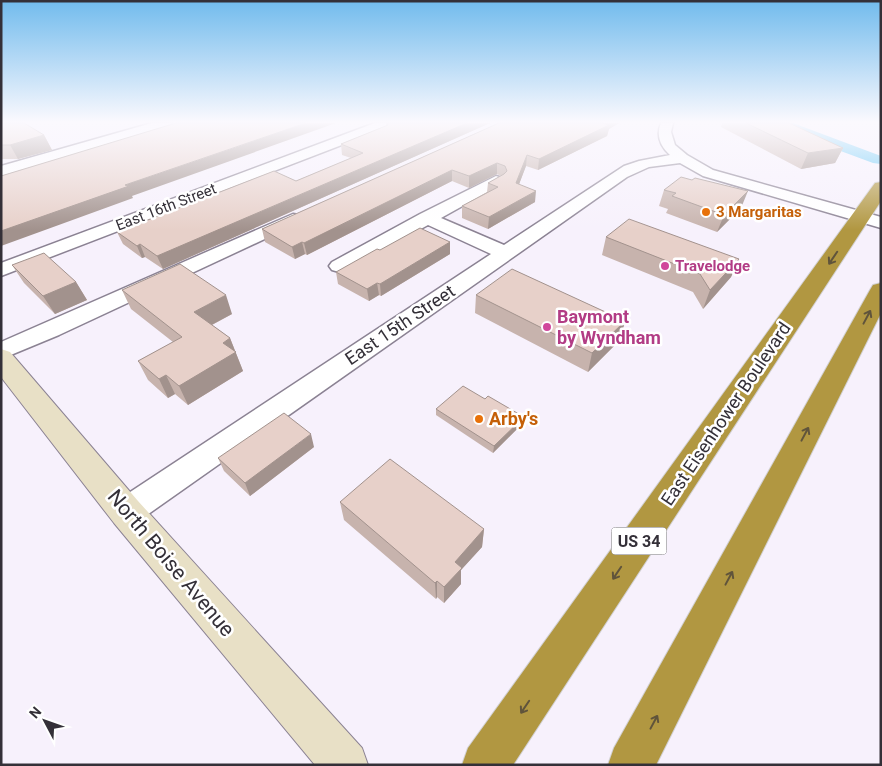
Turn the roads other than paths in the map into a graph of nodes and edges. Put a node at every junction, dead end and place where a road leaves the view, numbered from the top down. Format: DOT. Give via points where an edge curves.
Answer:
graph roads {
  1 [pos="42,159"];
  2 [pos="290,159"];
  3 [pos="676,159"];
  4 [pos="683,159"];
  5 [pos="1,171"];
  6 [pos="496,180"];
  7 [pos="881,187"];
  8 [pos="313,210"];
  9 [pos="426,218"];
  10 [pos="871,220"];
  11 [pos="506,254"];
  12 [pos="339,266"];
  13 [pos="1,270"];
  14 [pos="881,290"];
  15 [pos="1,351"];
  16 [pos="1,358"];
  17 [pos="126,512"];
  18 [pos="345,765"];
  19 [pos="485,765"];
  20 [pos="631,765"];
  1 -- 5 [label="street"];
  2 -- 13 [label="street, East 16th Street"];
  3 -- 11 [label="street, East 15th Street" via="637,165"];
  4 -- 10 [label="street" via="716,176"];
  6 -- 9 [label="street"];
  7 -- 10 [label="highway, East Eisenhower Boulevard / US 34"];
  8 -- 15 [label="street"];
  9 -- 11 [label="street"];
  9 -- 12 [label="street"];
  10 -- 19 [label="highway, East Eisenhower Boulevard / US 34, one-way"];
  11 -- 17 [label="street, East 15th Street"];
  20 -- 14 [label="highway, one-way"];
  16 -- 17 [label="street, North Boise Avenue"];
  17 -- 18 [label="street, North Boise Avenue"];
}
